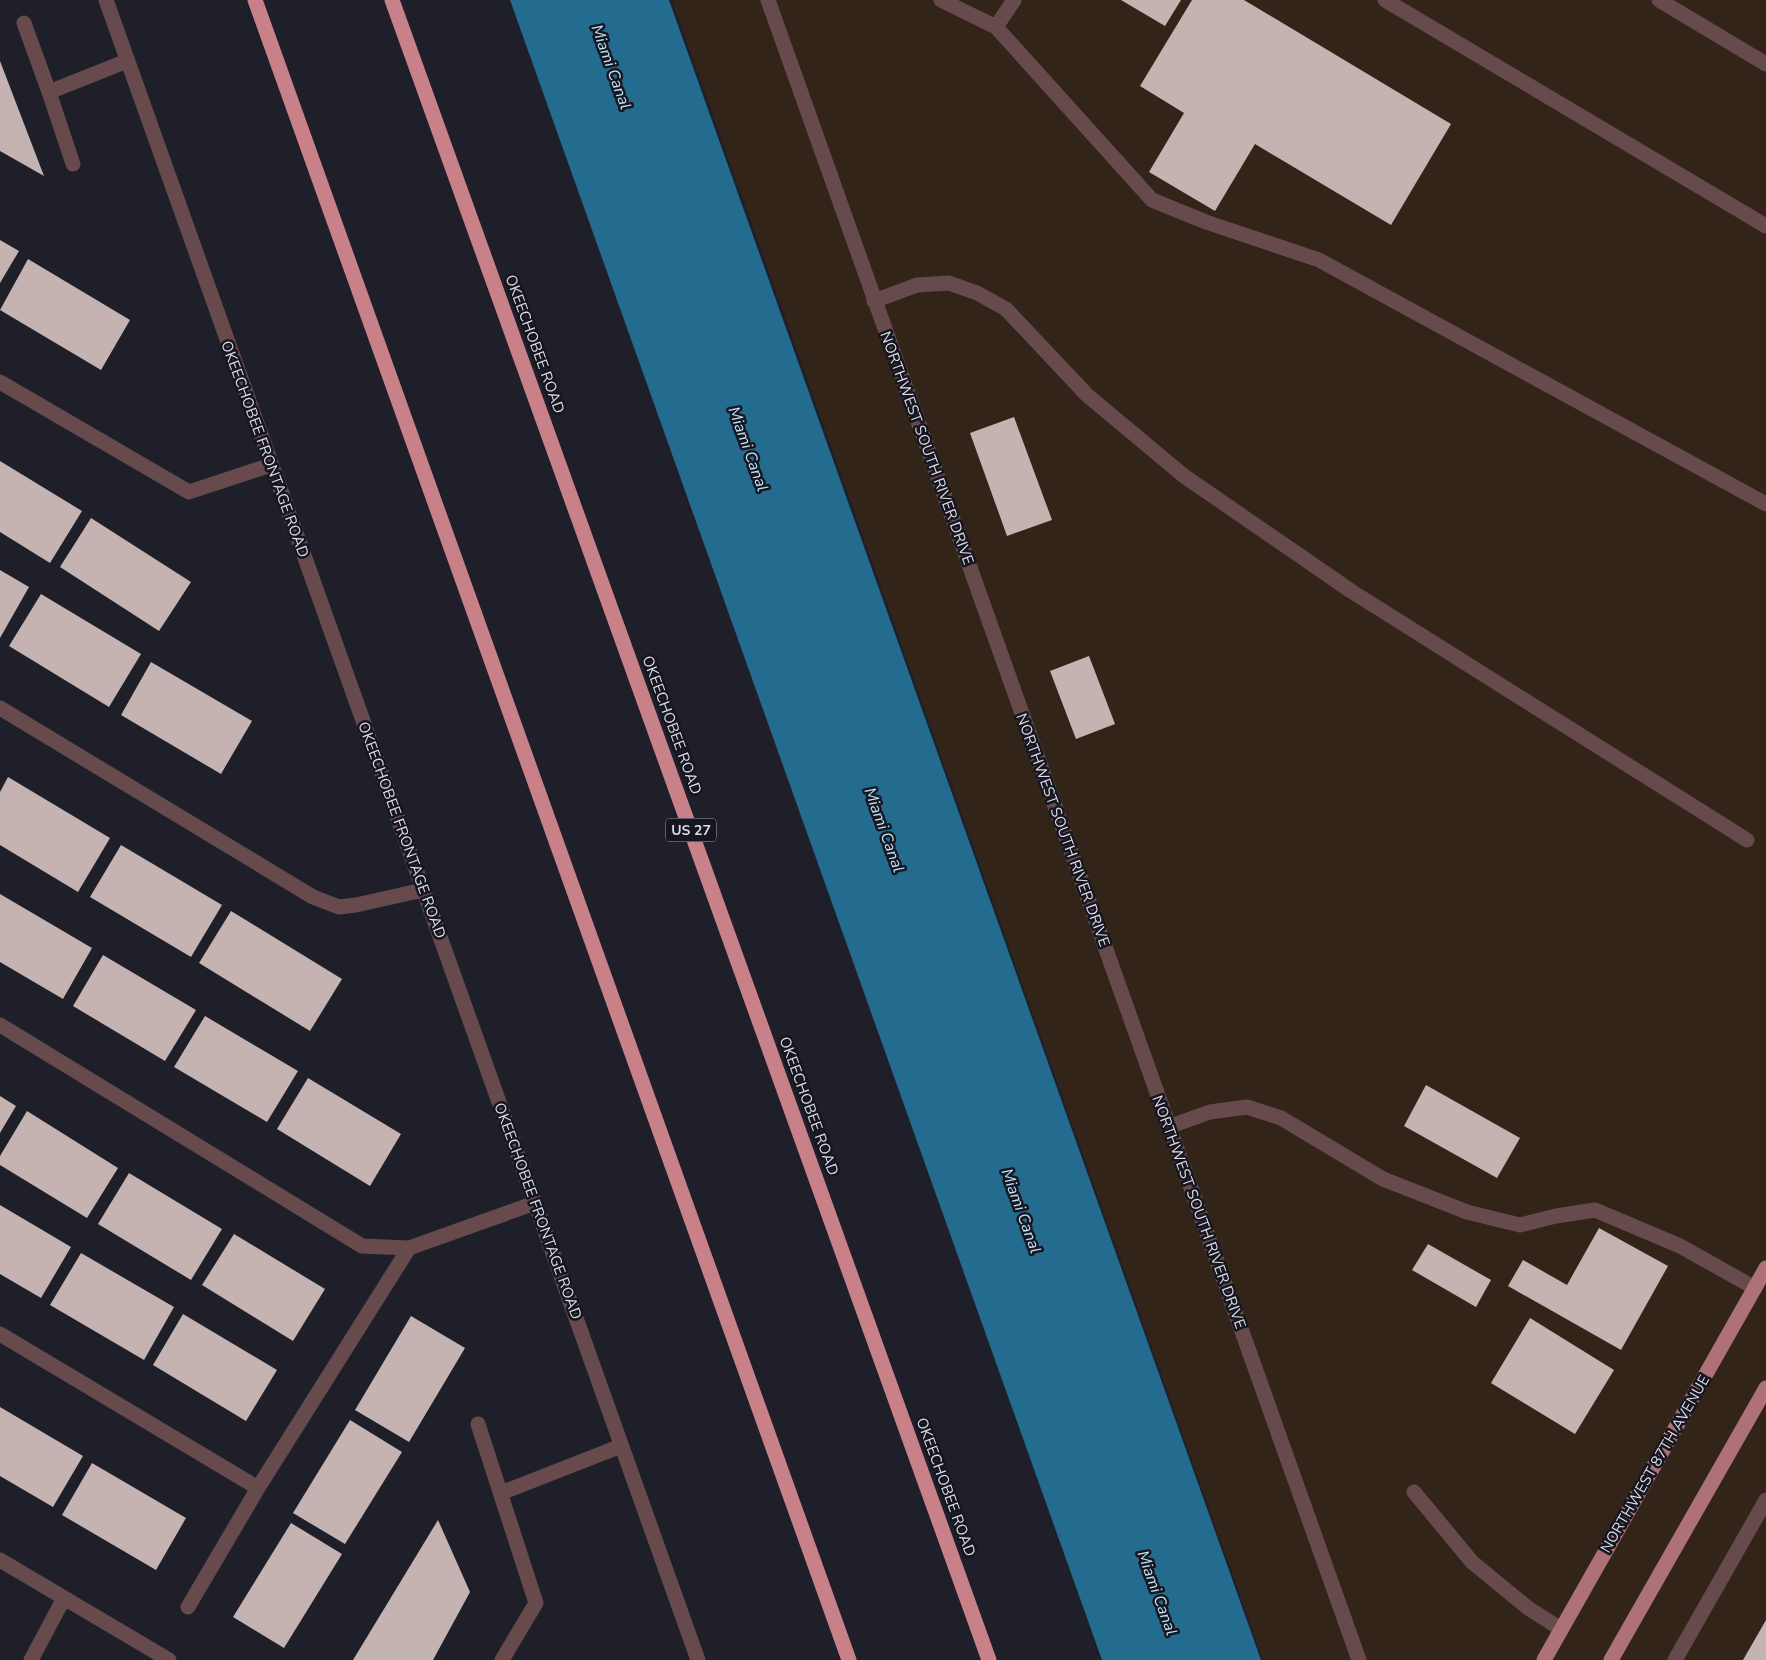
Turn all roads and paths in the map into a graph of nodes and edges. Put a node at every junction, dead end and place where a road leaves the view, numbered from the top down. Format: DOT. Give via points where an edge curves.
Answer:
graph roads {
  1 [pos="106,0"];
  2 [pos="255,0"];
  3 [pos="392,0"];
  4 [pos="768,0"];
  5 [pos="941,0"];
  6 [pos="1014,0"];
  7 [pos="1385,0"];
  8 [pos="1659,0"];
  9 [pos="24,23"];
  10 [pos="996,27"];
  11 [pos="127,61"];
  12 [pos="1766,64"];
  13 [pos="49,92"];
  14 [pos="73,164"];
  15 [pos="1766,226"];
  16 [pos="874,301"];
  17 [pos="0,382"];
  18 [pos="271,465"];
  19 [pos="1766,504"];
  20 [pos="0,708"];
  21 [pos="1746,840"];
  22 [pos="423,890"];
  23 [pos="0,1025"];
  24 [pos="1168,1127"];
  25 [pos="534,1203"];
  26 [pos="409,1248"];
  27 [pos="1766,1268"];
  28 [pos="1755,1288"];
  29 [pos="0,1334"];
  30 [pos="1766,1388"];
  31 [pos="478,1424"];
  32 [pos="621,1446"];
  33 [pos="258,1488"];
  34 [pos="1414,1492"];
  35 [pos="501,1494"];
  36 [pos="1766,1500"];
  37 [pos="0,1560"];
  38 [pos="64,1598"];
  39 [pos="188,1607"];
  40 [pos="1562,1629"];
  41 [pos="31,1660"];
  42 [pos="169,1660"];
  43 [pos="502,1660"];
  44 [pos="698,1660"];
  45 [pos="849,1660"];
  46 [pos="989,1660"];
  47 [pos="1359,1660"];
  48 [pos="1544,1660"];
  49 [pos="1611,1660"];
  50 [pos="1675,1660"];
  1 -- 11 [label="street, OKEECHOBEE FRONTAGE ROAD"];
  2 -- 45 [label="highway"];
  3 -- 46 [label="highway, OKEECHOBEE ROAD / US 27"];
  4 -- 16 [label="street, NORTHWEST SOUTH RIVER DRIVE"];
  5 -- 10 [label="street"];
  6 -- 10 [label="street"];
  7 -- 15 [label="street"];
  8 -- 12 [label="street"];
  9 -- 13 [label="street"];
  10 -- 19 [label="street" via="1152,200 1319,260"];
  11 -- 13 [label="street"];
  11 -- 18 [label="street, OKEECHOBEE FRONTAGE ROAD"];
  13 -- 14 [label="street"];
  16 -- 21 [label="street" via="917,285 950,283 977,292 1006,310 1087,395 1184,476 1351,591"];
  16 -- 24 [label="street, NORTHWEST SOUTH RIVER DRIVE"];
  17 -- 18 [label="street" via="189,492"];
  18 -- 22 [label="street, OKEECHOBEE FRONTAGE ROAD"];
  20 -- 22 [label="street" via="312,897 339,907 356,906"];
  22 -- 25 [label="street, OKEECHOBEE FRONTAGE ROAD"];
  23 -- 26 [label="street" via="362,1246"];
  24 -- 28 [label="street" via="1210,1112 1247,1107 1281,1118 1382,1179 1467,1212 1520,1225 1595,1210 1680,1246"];
  24 -- 47 [label="street, NORTHWEST SOUTH RIVER DRIVE"];
  25 -- 26 [label="street"];
  25 -- 32 [label="street, OKEECHOBEE FRONTAGE ROAD"];
  26 -- 33 [label="street"];
  27 -- 28 [label="main road, NORTHWEST 87TH AVENUE"];
  28 -- 40 [label="main road, NORTHWEST 87TH AVENUE"];
  29 -- 33 [label="street"];
  30 -- 49 [label="main road"];
  31 -- 35 [label="street"];
  32 -- 35 [label="street"];
  32 -- 44 [label="street, OKEECHOBEE FRONTAGE ROAD"];
  33 -- 39 [label="street"];
  34 -- 40 [label="street" via="1472,1562 1528,1608"];
  35 -- 43 [label="street" via="536,1603"];
  36 -- 50 [label="street"];
  37 -- 38 [label="street"];
  38 -- 41 [label="street"];
  38 -- 42 [label="street"];
  40 -- 48 [label="main road, NORTHWEST 87TH AVENUE"];
}
